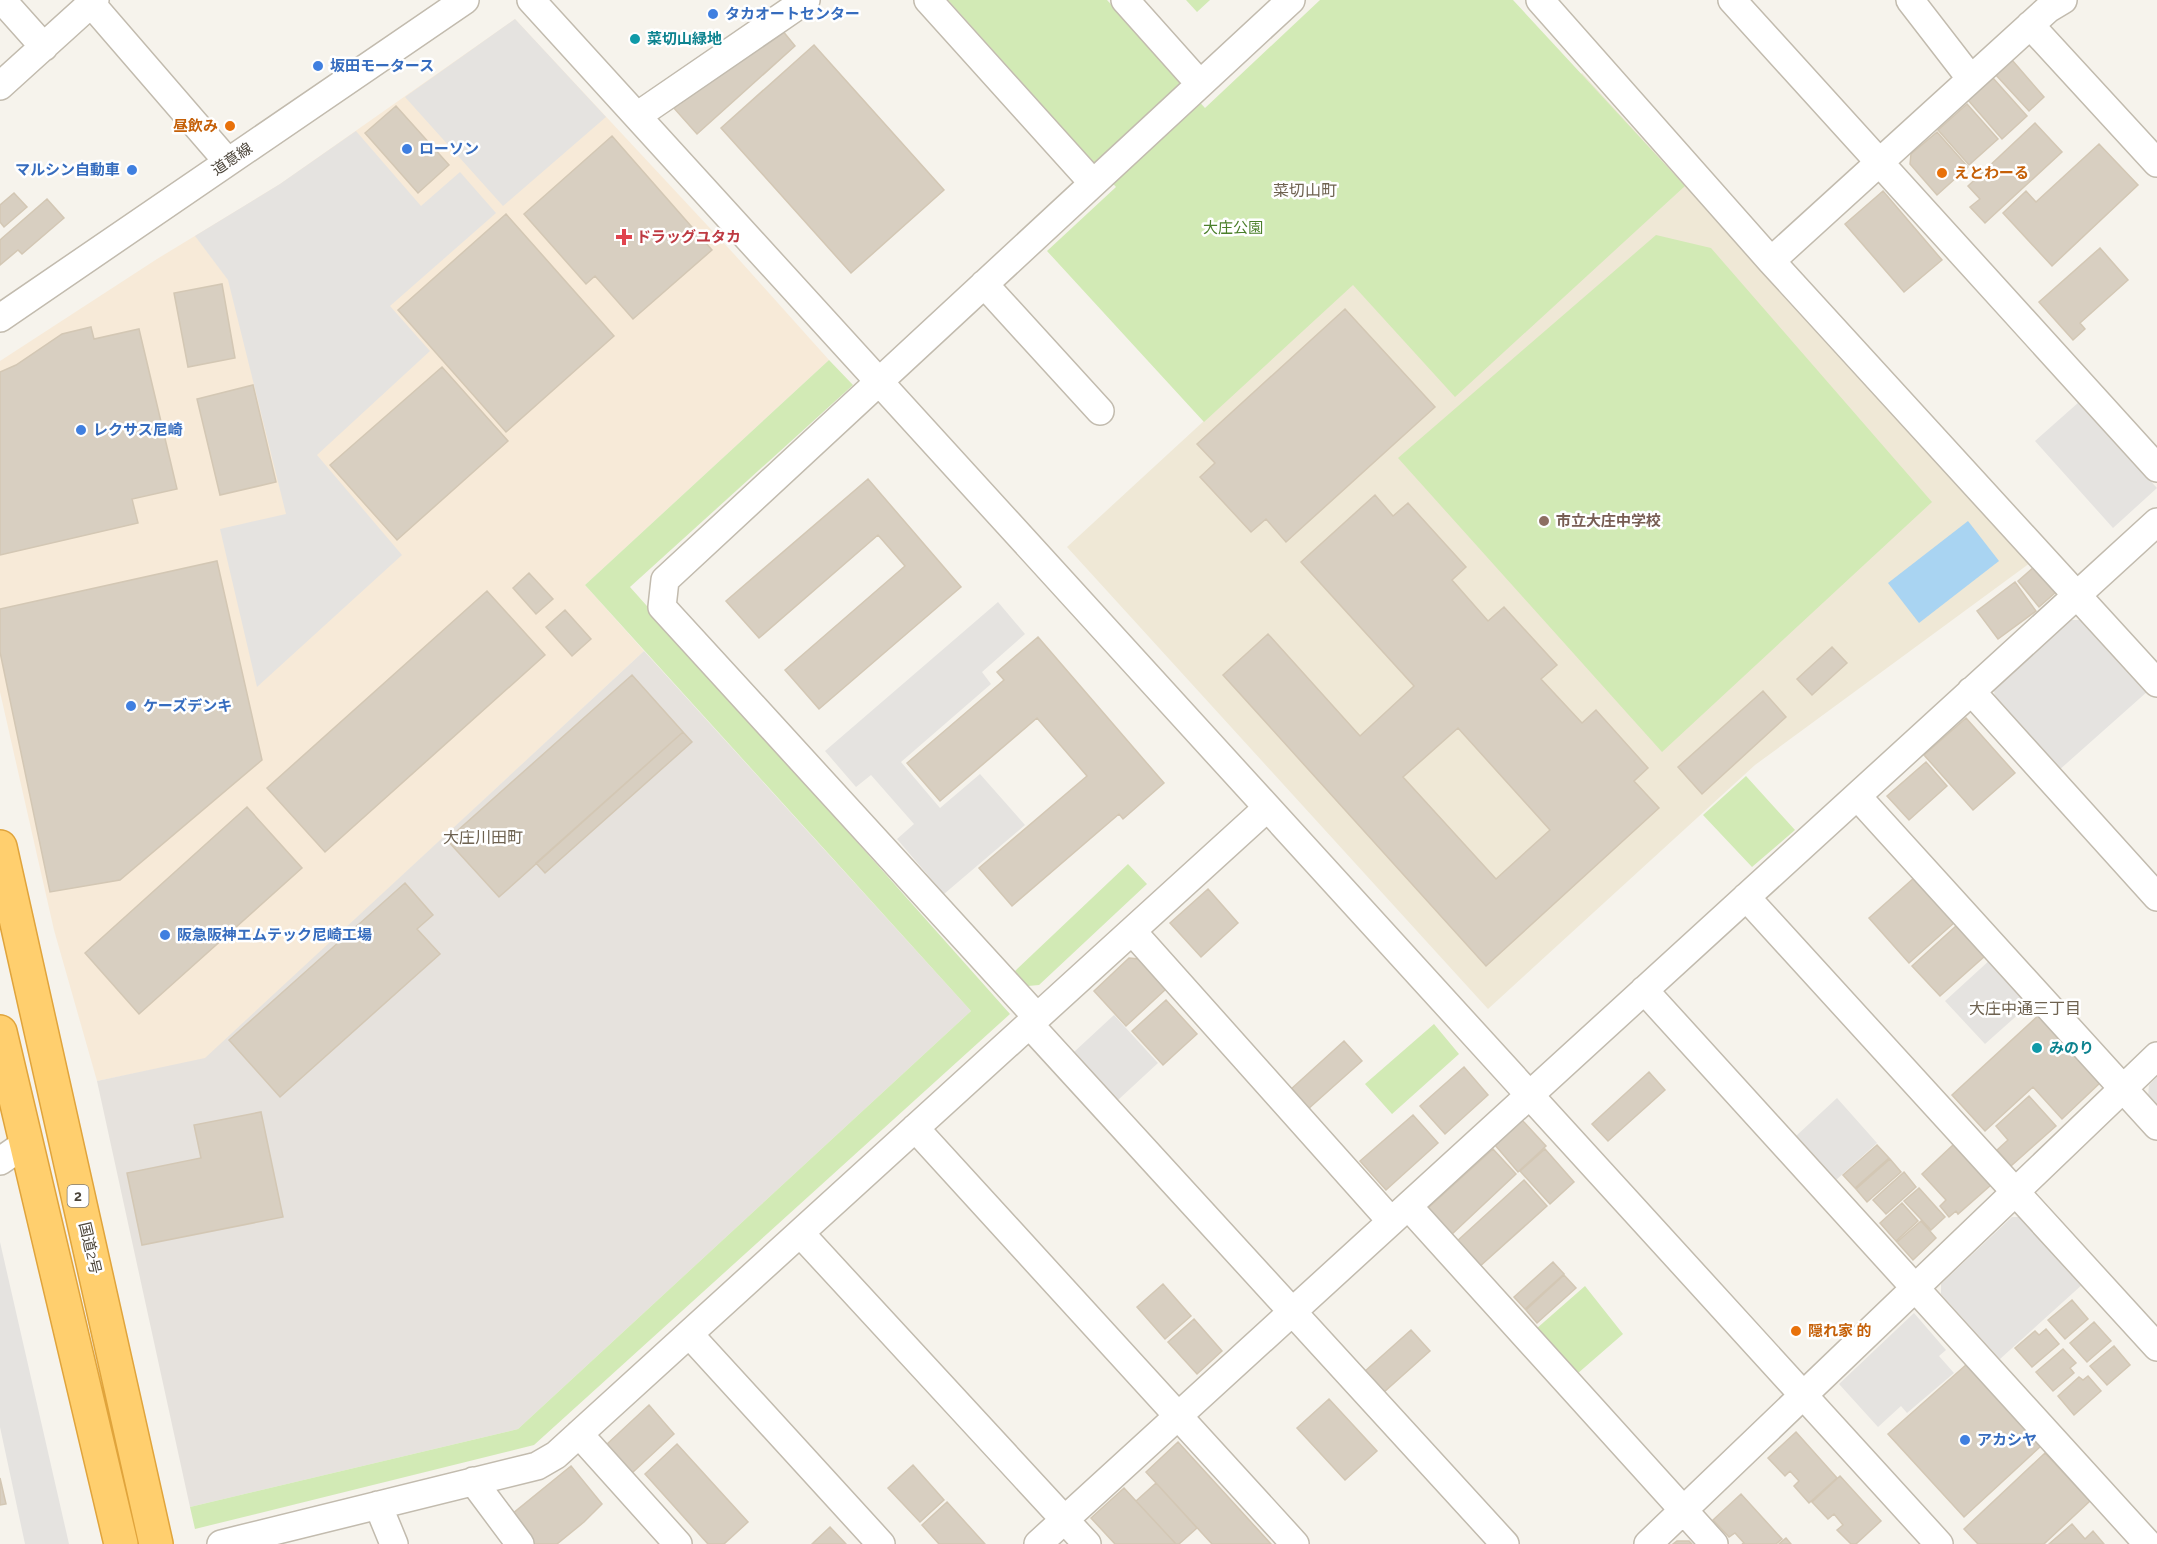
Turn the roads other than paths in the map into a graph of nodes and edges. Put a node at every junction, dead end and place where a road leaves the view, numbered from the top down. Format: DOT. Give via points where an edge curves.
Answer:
graph roads {
  1 [pos="2,0"];
  2 [pos="465,0"];
  3 [pos="531,0"];
  4 [pos="806,0"];
  5 [pos="928,0"];
  6 [pos="1125,0"];
  7 [pos="1291,0"];
  8 [pos="1540,0"];
  9 [pos="1732,0"];
  10 [pos="1910,0"];
  11 [pos="92,1"];
  12 [pos="2046,9"];
  13 [pos="44,47"];
  14 [pos="1971,79"];
  15 [pos="1200,84"];
  16 [pos="0,86"];
  17 [pos="637,116"];
  18 [pos="228,162"];
  19 [pos="1878,162"];
  20 [pos="2157,163"];
  21 [pos="1093,183"];
  22 [pos="1771,261"];
  23 [pos="984,284"];
  24 [pos="0,318"];
  25 [pos="879,381"];
  26 [pos="1100,411"];
  27 [pos="2157,468"];
  28 [pos="2157,522"];
  29 [pos="2077,595"];
  30 [pos="2157,683"];
  31 [pos="1971,691"];
  32 [pos="1857,796"];
  33 [pos="1267,808"];
  34 [pos="0,847"];
  35 [pos="1746,897"];
  36 [pos="2157,897"];
  37 [pos="1132,931"];
  38 [pos="1644,990"];
  39 [pos="1033,1021"];
  40 [pos="0,1032"];
  41 [pos="2157,1056"];
  42 [pos="2123,1089"];
  43 [pos="1530,1094"];
  44 [pos="2157,1126"];
  45 [pos="915,1128"];
  46 [pos="12,1153"];
  47 [pos="2015,1192"];
  48 [pos="1400,1214"];
  49 [pos="800,1233"];
  50 [pos="1916,1287"];
  51 [pos="1292,1312"];
  52 [pos="689,1334"];
  53 [pos="2157,1347"];
  54 [pos="1804,1395"];
  55 [pos="1178,1416"];
  56 [pos="579,1434"];
  57 [pos="473,1481"];
  58 [pos="378,1505"];
  59 [pos="1684,1510"];
  60 [pos="1065,1519"];
  61 [pos="121,1544"];
  62 [pos="156,1544"];
  63 [pos="221,1544"];
  64 [pos="394,1544"];
  65 [pos="520,1544"];
  66 [pos="678,1544"];
  67 [pos="881,1544"];
  68 [pos="1038,1544"];
  69 [pos="1087,1544"];
  70 [pos="1295,1544"];
  71 [pos="1505,1544"];
  72 [pos="1648,1544"];
  73 [pos="1714,1544"];
  74 [pos="1939,1544"];
  75 [pos="2148,1544"];
  1 -- 13 [label="street"];
  2 -- 18 [label="street, 道意線"];
  3 -- 17 [label="street"];
  4 -- 17 [label="street"];
  5 -- 21 [label="street"];
  6 -- 15 [label="street"];
  7 -- 15 [label="street"];
  8 -- 22 [label="street"];
  9 -- 19 [label="street"];
  10 -- 14 [label="street"];
  11 -- 13 [label="street"];
  11 -- 18 [label="street"];
  12 -- 14 [label="street"];
  12 -- 20 [label="street"];
  13 -- 16 [label="street"];
  14 -- 19 [label="street"];
  15 -- 21 [label="street"];
  17 -- 25 [label="street"];
  18 -- 24 [label="street, 道意線"];
  19 -- 22 [label="street"];
  19 -- 27 [label="street"];
  21 -- 23 [label="street"];
  22 -- 29 [label="street"];
  23 -- 25 [label="street"];
  23 -- 26 [label="street"];
  25 -- 33 [label="street"];
  25 -- 39 [label="street" via="665,580 662,607"];
  28 -- 29 [label="street"];
  29 -- 30 [label="street"];
  29 -- 31 [label="street"];
  31 -- 32 [label="street"];
  31 -- 36 [label="street"];
  32 -- 35 [label="street"];
  32 -- 42 [label="street"];
  33 -- 37 [label="street"];
  33 -- 43 [label="street"];
  34 -- 62 [label="highway, 国道2号 / 2"];
  35 -- 38 [label="street"];
  35 -- 47 [label="street"];
  37 -- 39 [label="street"];
  37 -- 48 [label="street"];
  38 -- 43 [label="street"];
  38 -- 50 [label="street"];
  39 -- 45 [label="street"];
  39 -- 51 [label="street"];
  40 -- 46 [label="highway"];
  41 -- 42 [label="street"];
  42 -- 44 [label="street"];
  42 -- 47 [label="street"];
  43 -- 48 [label="street"];
  43 -- 54 [label="street"];
  45 -- 49 [label="street"];
  45 -- 55 [label="street"];
  46 -- 61 [label="highway" via="62,1290"];
  47 -- 50 [label="street"];
  47 -- 53 [label="street"];
  48 -- 51 [label="street"];
  48 -- 59 [label="street"];
  49 -- 52 [label="street"];
  49 -- 60 [label="street"];
  50 -- 54 [label="street"];
  50 -- 75 [label="street"];
  51 -- 55 [label="street"];
  51 -- 71 [label="street"];
  52 -- 56 [label="street"];
  52 -- 67 [label="street"];
  54 -- 59 [label="street"];
  54 -- 74 [label="street"];
  55 -- 60 [label="street"];
  55 -- 70 [label="street"];
  56 -- 57 [label="street" via="537,1466"];
  56 -- 66 [label="street"];
  57 -- 58 [label="street"];
  57 -- 65 [label="street"];
  58 -- 63 [label="street"];
  58 -- 64 [label="street"];
  59 -- 72 [label="street"];
  59 -- 73 [label="street"];
  60 -- 68 [label="street"];
  60 -- 69 [label="street"];
}
